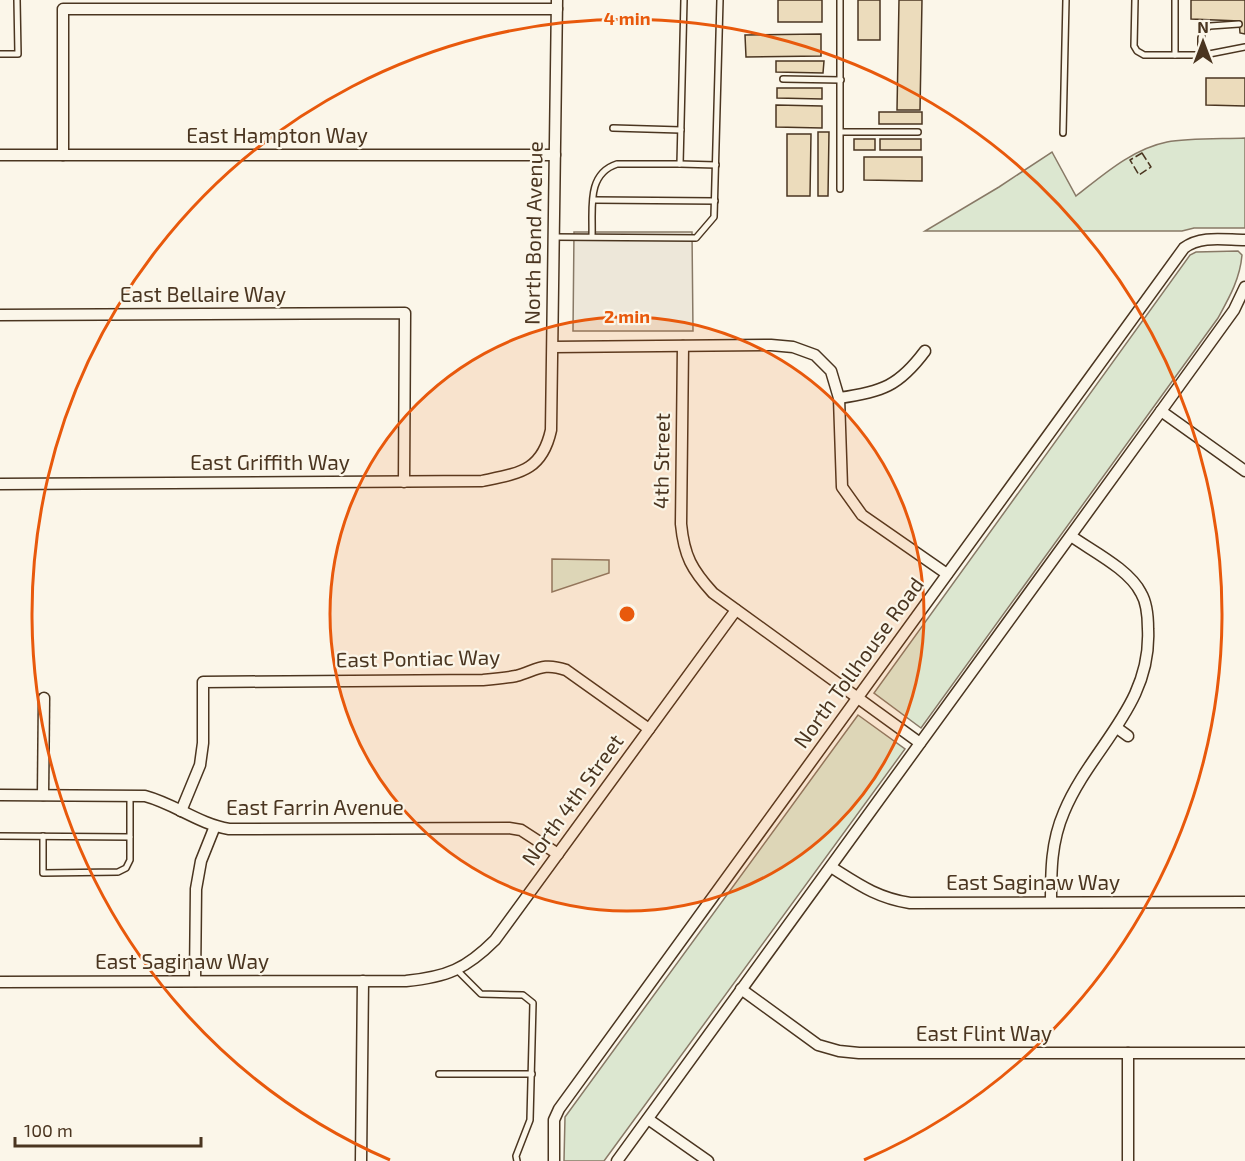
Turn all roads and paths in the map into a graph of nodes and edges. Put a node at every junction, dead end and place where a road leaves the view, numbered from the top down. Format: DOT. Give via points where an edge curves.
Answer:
graph roads {
  1 [pos="17,0"];
  2 [pos="684,0"];
  3 [pos="720,0"];
  4 [pos="840,0"];
  5 [pos="1066,0"];
  6 [pos="1135,0"];
  7 [pos="1175,0"];
  8 [pos="557,5"];
  9 [pos="1239,24"];
  10 [pos="1245,47"];
  11 [pos="0,54"];
  12 [pos="1175,55"];
  13 [pos="1201,55"];
  14 [pos="783,79"];
  15 [pos="841,80"];
  16 [pos="613,128"];
  17 [pos="681,129"];
  18 [pos="841,132"];
  19 [pos="918,132"];
  20 [pos="1063,133"];
  21 [pos="0,155"];
  22 [pos="63,155"];
  23 [pos="555,155"];
  24 [pos="680,164"];
  25 [pos="716,165"];
  26 [pos="840,189"];
  27 [pos="594,200"];
  28 [pos="715,201"];
  29 [pos="592,236"];
  30 [pos="554,237"];
  31 [pos="1245,240"];
  32 [pos="1245,287"];
  33 [pos="0,315"];
  34 [pos="683,346"];
  35 [pos="553,347"];
  36 [pos="925,351"];
  37 [pos="839,398"];
  38 [pos="1161,411"];
  39 [pos="537,463"];
  40 [pos="1245,471"];
  41 [pos="404,482"];
  42 [pos="0,484"];
  43 [pos="1071,536"];
  44 [pos="947,574"];
  45 [pos="736,610"];
  46 [pos="44,698"];
  47 [pos="859,698"];
  48 [pos="1117,728"];
  49 [pos="649,729"];
  50 [pos="1128,736"];
  51 [pos="920,743"];
  52 [pos="0,795"];
  53 [pos="43,795"];
  54 [pos="130,795"];
  55 [pos="181,811"];
  56 [pos="215,826"];
  57 [pos="0,836"];
  58 [pos="43,836"];
  59 [pos="130,837"];
  60 [pos="558,854"];
  61 [pos="831,867"];
  62 [pos="1051,902"];
  63 [pos="1245,902"];
  64 [pos="457,970"];
  65 [pos="195,981"];
  66 [pos="363,981"];
  67 [pos="0,982"];
  68 [pos="741,990"];
  69 [pos="1128,1053"];
  70 [pos="1245,1053"];
  71 [pos="439,1074"];
  72 [pos="532,1074"];
  73 [pos="648,1119"];
  74 [pos="361,1161"];
  75 [pos="517,1161"];
  76 [pos="554,1161"];
  77 [pos="617,1161"];
  78 [pos="708,1161"];
  79 [pos="1128,1161"];
  1 -- 11 [label="lane" via="18,54"];
  2 -- 17 [label="lane"];
  3 -- 25 [label="lane"];
  4 -- 15 [label="lane"];
  5 -- 20 [label="lane"];
  6 -- 12 [label="lane" via="1137,51 1144,55"];
  7 -- 12 [label="lane"];
  8 -- 22 [label="street" via="63,9"];
  8 -- 23 [label="street, North Bond Avenue"];
  9 -- 13 [label="lane" via="1203,30"];
  10 -- 13 [label="lane"];
  12 -- 13 [label="lane"];
  14 -- 15 [label="lane"];
  15 -- 18 [label="lane"];
  16 -- 17 [label="lane"];
  17 -- 24 [label="lane"];
  18 -- 19 [label="lane"];
  18 -- 26 [label="lane"];
  21 -- 22 [label="street, East Hampton Way"];
  22 -- 23 [label="street, East Hampton Way"];
  23 -- 30 [label="street, North Bond Avenue"];
  24 -- 25 [label="lane"];
  24 -- 27 [label="lane" via="609,167 594,183"];
  25 -- 28 [label="lane"];
  27 -- 28 [label="lane"];
  27 -- 29 [label="lane"];
  28 -- 29 [label="lane" via="714,217 696,238"];
  29 -- 30 [label="lane"];
  30 -- 35 [label="street, North Bond Avenue"];
  31 -- 44 [label="street, North Tollhouse Road" via="1202,240 1184,248"];
  32 -- 38 [label="street" via="1234,310"];
  33 -- 41 [label="street, East Bellaire Way" via="405,313"];
  34 -- 35 [label="street"];
  34 -- 37 [label="street" via="793,347 815,356 831,370"];
  34 -- 45 [label="street, 4th Street" via="682,543 696,573 713,593"];
  35 -- 39 [label="street, North Bond Avenue" via="551,429 548,447"];
  36 -- 37 [label="street" via="899,380 883,389"];
  37 -- 44 [label="street" via="842,487 862,515"];
  38 -- 40 [label="street"];
  38 -- 43 [label="street"];
  39 -- 41 [label="street, East Griffith Way" via="514,474 482,481"];
  41 -- 42 [label="street, East Griffith Way"];
  43 -- 48 [label="street" via="1127,575 1142,593 1148,615 1142,678"];
  43 -- 51 [label="street"];
  44 -- 47 [label="street, North Tollhouse Road"];
  45 -- 47 [label="street"];
  45 -- 49 [label="street, North 4th Street"];
  46 -- 53 [label="street"];
  47 -- 51 [label="street"];
  47 -- 76 [label="street, North Tollhouse Road" via="559,1109 554,1120"];
  48 -- 50 [label="street"];
  48 -- 62 [label="street" via="1063,813 1052,861"];
  49 -- 55 [label="street, East Pontiac Way" via="555,666 483,680 203,682 200,765"];
  49 -- 60 [label="street, North 4th Street"];
  51 -- 61 [label="street"];
  52 -- 53 [label="street, East Farrin Avenue"];
  53 -- 54 [label="street, East Farrin Avenue"];
  54 -- 55 [label="street, East Farrin Avenue" via="159,800"];
  54 -- 59 [label="lane"];
  55 -- 56 [label="street, East Farrin Avenue"];
  56 -- 60 [label="street, East Farrin Avenue" via="510,828 521,830"];
  56 -- 65 [label="street" via="201,861 196,889"];
  57 -- 58 [label="lane"];
  58 -- 59 [label="lane"];
  58 -- 59 [label="lane" via="43,873 118,872 130,860"];
  60 -- 64 [label="street, North 4th Street" via="495,940"];
  61 -- 62 [label="street, East Saginaw Way" via="891,900"];
  61 -- 68 [label="street"];
  62 -- 63 [label="street, East Saginaw Way"];
  64 -- 66 [label="street, North 4th Street" via="424,979"];
  64 -- 72 [label="lane" via="481,994 523,995 533,1003"];
  65 -- 66 [label="street, East Saginaw Way"];
  65 -- 67 [label="street, East Saginaw Way"];
  66 -- 74 [label="street"];
  68 -- 69 [label="street, East Flint Way" via="819,1045 839,1051"];
  68 -- 73 [label="street"];
  69 -- 70 [label="street, East Flint Way"];
  69 -- 79 [label="street"];
  71 -- 72 [label="lane"];
  72 -- 75 [label="lane" via="530,1120"];
  73 -- 77 [label="street"];
  73 -- 78 [label="street"];
}
